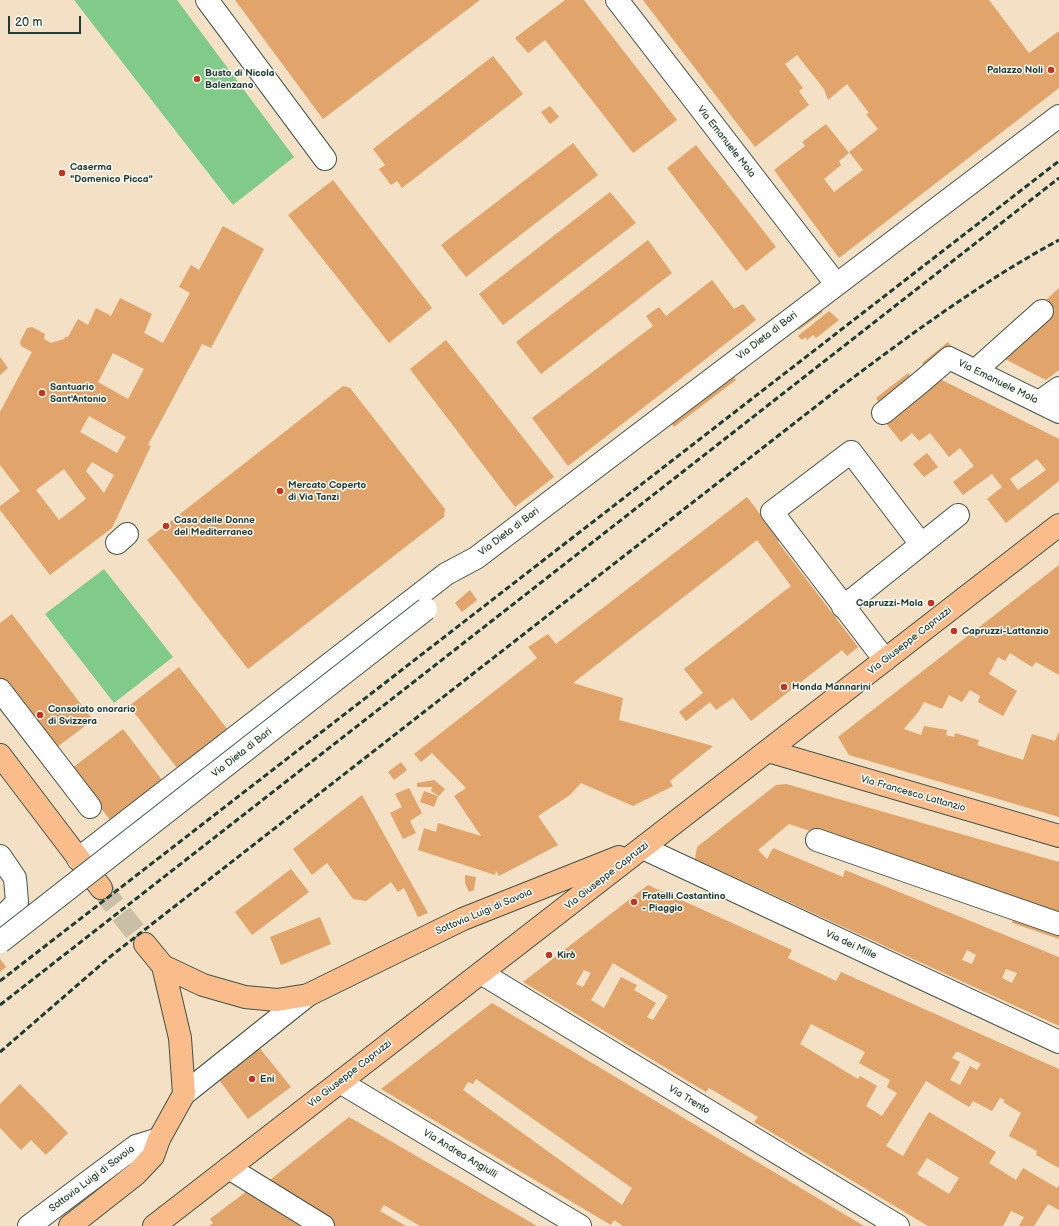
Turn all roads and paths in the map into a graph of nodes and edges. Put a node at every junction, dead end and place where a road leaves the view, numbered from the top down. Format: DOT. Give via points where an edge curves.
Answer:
graph roads {
  1 [pos="207,0"];
  2 [pos="616,0"];
  3 [pos="1059,116"];
  4 [pos="325,159"];
  5 [pos="836,284"];
  6 [pos="1042,311"];
  7 [pos="976,370"];
  8 [pos="1059,388"];
  9 [pos="1039,402"];
  10 [pos="887,407"];
  11 [pos="1059,412"];
  12 [pos="958,515"];
  13 [pos="1059,525"];
  14 [pos="921,544"];
  15 [pos="476,558"];
  16 [pos="844,607"];
  17 [pos="885,660"];
  18 [pos="0,690"];
  19 [pos="768,752"];
  20 [pos="0,755"];
  21 [pos="90,807"];
  22 [pos="1059,836"];
  23 [pos="817,840"];
  24 [pos="643,848"];
  25 [pos="0,856"];
  26 [pos="78,859"];
  27 [pos="101,888"];
  28 [pos="0,920"];
  29 [pos="1059,924"];
  30 [pos="0,942"];
  31 [pos="145,944"];
  32 [pos="163,966"];
  33 [pos="481,973"];
  34 [pos="308,995"];
  35 [pos="1059,1042"];
  36 [pos="340,1082"];
  37 [pos="184,1094"];
  38 [pos="158,1139"];
  39 [pos="229,1168"];
  40 [pos="558,1220"];
  41 [pos="30,1226"];
  42 [pos="70,1226"];
  43 [pos="154,1226"];
  44 [pos="322,1226"];
  45 [pos="580,1226"];
  46 [pos="898,1226"];
  1 -- 4 [label="street"];
  2 -- 5 [label="street, Via Emanuele Mola"];
  3 -- 5 [label="street, Via Dieta di Bari"];
  5 -- 15 [label="street, Via Dieta di Bari"];
  6 -- 7 [label="street"];
  7 -- 9 [label="street, Via Emanuele Mola"];
  7 -- 10 [label="street, Via Emanuele Mola" via="949,358 922,382"];
  8 -- 9 [label="street"];
  9 -- 11 [label="street, Via Emanuele Mola"];
  12 -- 14 [label="street"];
  13 -- 17 [label="main road, Via Giuseppe Capruzzi"];
  14 -- 16 [label="street"];
  14 -- 16 [label="street" via="851,452 772,512"];
  15 -- 26 [label="street, Via Dieta di Bari" via="446,574"];
  15 -- 30 [label="street, Via Dieta di Bari, bridge" via="463,577 426,609"];
  16 -- 17 [label="street"];
  17 -- 19 [label="main road, Via Giuseppe Capruzzi"];
  18 -- 21 [label="street"];
  19 -- 22 [label="main road, Via Francesco Lattanzio"];
  19 -- 24 [label="main road, Via Giuseppe Capruzzi"];
  20 -- 26 [label="main road"];
  23 -- 29 [label="street"];
  24 -- 33 [label="main road, Via Giuseppe Capruzzi"];
  24 -- 34 [label="main road, Sottovia Luigi di Savoia" via="463,919"];
  24 -- 35 [label="street, Via dei Mille"];
  25 -- 28 [label="street" via="14,878 17,902"];
  26 -- 27 [label="main road"];
  31 -- 32 [label="main road, Sottovia Luigi di Savoia"];
  32 -- 34 [label="main road, Sottovia Luigi di Savoia" via="203,985 245,997 277,1000"];
  32 -- 37 [label="main road, Sottovia Luigi di Savoia" via="180,1038"];
  33 -- 36 [label="main road, Via Giuseppe Capruzzi"];
  33 -- 46 [label="street, Via Trento"];
  34 -- 37 [label="street, Sottovia Luigi di Savoia"];
  36 -- 39 [label="main road, Via Giuseppe Capruzzi"];
  36 -- 40 [label="street, Via Andrea Angiulli"];
  37 -- 38 [label="main road, Sottovia Luigi di Savoia"];
  38 -- 41 [label="street, Sottovia Luigi di Savoia" via="136,1146"];
  38 -- 42 [label="main road, Sottovia Luigi di Savoia" via="153,1156 136,1174"];
  39 -- 43 [label="main road, Via Giuseppe Capruzzi"];
  39 -- 44 [label="street"];
  40 -- 45 [label="street, Via Andrea Angiulli"];
}
